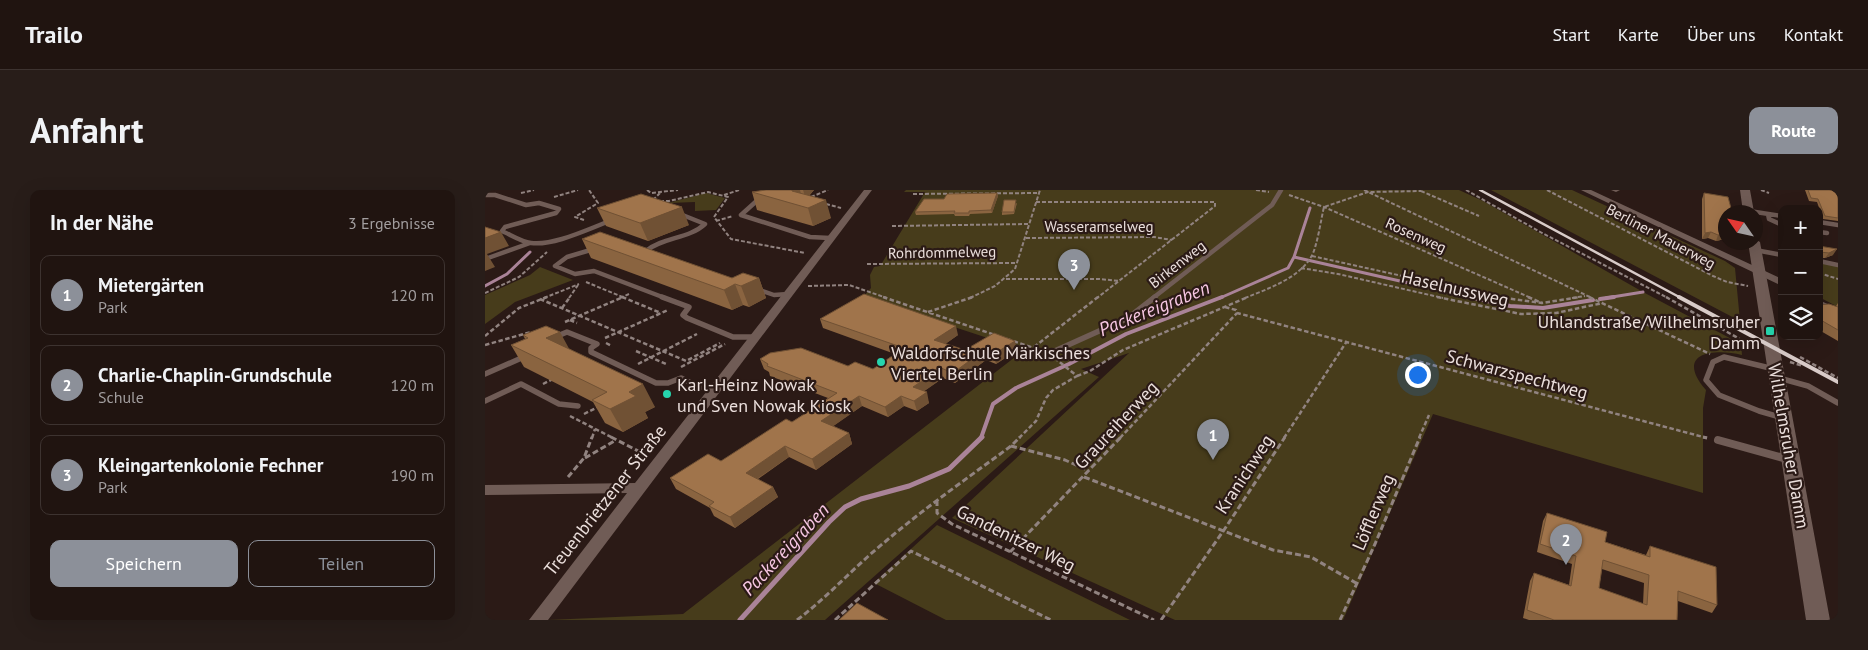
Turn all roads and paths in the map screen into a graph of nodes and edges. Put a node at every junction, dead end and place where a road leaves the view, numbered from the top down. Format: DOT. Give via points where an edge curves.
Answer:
graph roads {
  1 [pos="578,190"];
  2 [pos="589,190"];
  3 [pos="647,190"];
  4 [pos="676,190"];
  5 [pos="739,190"];
  6 [pos="828,190"];
  7 [pos="868,190"];
  8 [pos="1364,190"];
  9 [pos="1420,190"];
  10 [pos="1466,190"];
  11 [pos="1547,190"];
  12 [pos="1585,190"];
  13 [pos="1745,190"];
  14 [pos="1761,190"];
  15 [pos="1039,191"];
  16 [pos="1280,191"];
  17 [pos="1368,192"];
  18 [pos="660,193"];
  19 [pos="766,193"];
  20 [pos="1769,193"];
  21 [pos="913,194"];
  22 [pos="485,196"];
  23 [pos="556,196"];
  24 [pos="723,196"];
  25 [pos="817,201"];
  26 [pos="1035,202"];
  27 [pos="825,203"];
  28 [pos="1748,205"];
  29 [pos="1324,207"];
  30 [pos="841,208"];
  31 [pos="670,212"];
  32 [pos="1763,213"];
  33 [pos="1768,214"];
  34 [pos="1778,215"];
  35 [pos="1479,216"];
  36 [pos="726,218"];
  37 [pos="616,219"];
  38 [pos="587,221"];
  39 [pos="717,221"];
  40 [pos="1823,223"];
  41 [pos="1029,224"];
  42 [pos="1778,224"];
  43 [pos="892,226"];
  44 [pos="1838,226"];
  45 [pos="589,228"];
  46 [pos="598,232"];
  47 [pos="1823,232"];
  48 [pos="1827,233"];
  49 [pos="830,238"];
  50 [pos="1026,238"];
  51 [pos="557,240"];
  52 [pos="1172,240"];
  53 [pos="530,243"];
  54 [pos="1763,248"];
  55 [pos="598,249"];
  56 [pos="1756,250"];
  57 [pos="805,253"];
  58 [pos="1778,253"];
  59 [pos="655,254"];
  60 [pos="1312,256"];
  61 [pos="489,258"];
  62 [pos="1017,263"];
  63 [pos="1823,263"];
  64 [pos="867,264"];
  65 [pos="1838,265"];
  66 [pos="1301,268"];
  67 [pos="1759,270"];
  68 [pos="603,274"];
  69 [pos="1823,274"];
  70 [pos="1005,279"];
  71 [pos="1838,279"];
  72 [pos="1121,281"];
  73 [pos="1778,281"];
  74 [pos="584,282"];
  75 [pos="579,284"];
  76 [pos="1740,284"];
  77 [pos="747,285"];
  78 [pos="807,286"];
  79 [pos="641,288"];
  80 [pos="485,293"];
  81 [pos="788,294"];
  82 [pos="622,296"];
  83 [pos="1586,296"];
  84 [pos="540,299"];
  85 [pos="1542,303"];
  86 [pos="1603,303"];
  87 [pos="681,304"];
  88 [pos="1823,305"];
  89 [pos="1225,307"];
  90 [pos="562,308"];
  91 [pos="1237,312"];
  92 [pos="661,313"];
  93 [pos="927,313"];
  94 [pos="1838,313"];
  95 [pos="578,316"];
  96 [pos="577,323"];
  97 [pos="710,328"];
  98 [pos="531,332"];
  99 [pos="618,333"];
  100 [pos="485,336"];
  101 [pos="611,336"];
  102 [pos="998,336"];
  103 [pos="735,337"];
  104 [pos="755,337"];
  105 [pos="1007,338"];
  106 [pos="1347,341"];
  107 [pos="545,342"];
  108 [pos="1747,343"];
  109 [pos="485,345"];
  110 [pos="1034,347"];
  111 [pos="636,351"];
  112 [pos="662,351"];
  113 [pos="530,353"];
  114 [pos="1048,354"];
  115 [pos="1800,357"];
  116 [pos="650,358"];
  117 [pos="1718,358"];
  118 [pos="1060,362"];
  119 [pos="665,364"];
  120 [pos="679,368"];
  121 [pos="627,369"];
  122 [pos="485,374"];
  123 [pos="1777,374"];
  124 [pos="1077,376"];
  125 [pos="557,377"];
  126 [pos="1838,378"];
  127 [pos="716,387"];
  128 [pos="531,389"];
  129 [pos="485,401"];
  130 [pos="1838,403"];
  131 [pos="578,406"];
  132 [pos="600,406"];
  133 [pos="1429,415"];
  134 [pos="1784,418"];
  135 [pos="576,419"];
  136 [pos="595,429"];
  137 [pos="616,440"];
  138 [pos="1718,440"];
  139 [pos="1011,446"];
  140 [pos="647,453"];
  141 [pos="584,458"];
  142 [pos="1791,460"];
  143 [pos="1089,471"];
  144 [pos="1084,477"];
  145 [pos="640,488"];
  146 [pos="485,490"];
  147 [pos="557,490"];
  148 [pos="937,500"];
  149 [pos="1224,530"];
  150 [pos="1010,552"];
  151 [pos="1356,582"];
  152 [pos="853,604"];
  153 [pos="860,608"];
  154 [pos="538,620"];
  155 [pos="797,620"];
  156 [pos="835,620"];
  157 [pos="1051,620"];
  158 [pos="1154,620"];
  159 [pos="1161,620"];
  160 [pos="1340,620"];
  161 [pos="1819,620"];
  1 -- 23 [label="path"];
  2 -- 38 [label="path" via="599,203 575,217"];
  3 -- 18 [label="path"];
  4 -- 18 [label="path"];
  5 -- 24 [label="path"];
  6 -- 25 [label="path" via="809,199"];
  7 -- 49 [label="street, Treuenbrietzener Straße"];
  8 -- 17 [label="path"];
  9 -- 17 [label="path"];
  9 -- 35 [label="path"];
  10 -- 108 [label="path"];
  11 -- 76 [label="path, Berliner Mauerweg" via="1713,276"];
  12 -- 67 [label="street"];
  13 -- 28 [label="main road"];
  14 -- 20 [label="path"];
  15 -- 21 [label="path"];
  15 -- 26 [label="path"];
  16 -- 29 [label="path, Rosenweg"];
  16 -- 114 [label="lane, Birkenweg" via="1272,205 1128,318"];
  17 -- 29 [label="path"];
  17 -- 83 [label="path"];
  18 -- 24 [label="path" via="651,201 669,201 708,192"];
  19 -- 49 [label="lane" via="741,215 810,237"];
  22 -- 53 [label="lane" via="495,195 526,205 539,203 559,209 556,213 505,227 502,231"];
  24 -- 39 [label="path" via="728,197 714,217"];
  26 -- 41 [label="path"];
  26 -- 52 [label="path" via="1215,202 1215,206"];
  27 -- 30 [label="path"];
  29 -- 60 [label="path"];
  29 -- 85 [label="path, Rosenweg"];
  31 -- 59 [label="lane" via="705,224 697,231 679,234 646,251"];
  32 -- 33 [label="lane"];
  33 -- 34 [label="lane"];
  33 -- 42 [label="lane" via="1769,219"];
  36 -- 39 [label="path"];
  37 -- 45 [label="lane"];
  39 -- 57 [label="path" via="731,239"];
  40 -- 44 [label="lane"];
  41 -- 43 [label="path"];
  41 -- 50 [label="path"];
  45 -- 46 [label="lane"];
  45 -- 51 [label="lane"];
  47 -- 48 [label="lane"];
  49 -- 81 [label="street, Treuenbrietzener Straße"];
  50 -- 52 [label="path, Wasseramselweg" via="1154,237"];
  50 -- 62 [label="path"];
  51 -- 53 [label="lane"];
  51 -- 80 [label="path" via="531,270"];
  52 -- 72 [label="path"];
  53 -- 61 [label="lane"];
  54 -- 58 [label="lane"];
  55 -- 68 [label="lane" via="563,259 555,266 575,274 594,270"];
  56 -- 67 [label="main road, Wilhelmsruher Damm"];
  60 -- 66 [label="path, Gandenitzer Weg"];
  60 -- 85 [label="path" via="1511,300"];
  62 -- 64 [label="path, Rohrdommelweg"];
  62 -- 70 [label="path"];
  63 -- 65 [label="lane"];
  66 -- 86 [label="path, Haselnussweg" via="1531,316"];
  66 -- 89 [label="path, Gandenitzer Weg" via="1278,284"];
  67 -- 73 [label="street"];
  67 -- 123 [label="main road, Wilhelmsruher Damm"];
  68 -- 74 [label="path"];
  68 -- 79 [label="lane"];
  69 -- 71 [label="path"];
  70 -- 72 [label="path"];
  70 -- 93 [label="path" via="973,297"];
  72 -- 110 [label="path"];
  74 -- 75 [label="path"];
  74 -- 82 [label="path"];
  75 -- 84 [label="path"];
  75 -- 90 [label="path"];
  77 -- 81 [label="lane" via="774,295"];
  78 -- 93 [label="path" via="849,285"];
  79 -- 82 [label="path"];
  79 -- 87 [label="lane"];
  81 -- 104 [label="street, Treuenbrietzener Straße"];
  82 -- 92 [label="path"];
  82 -- 95 [label="path"];
  83 -- 85 [label="path"];
  83 -- 86 [label="path"];
  84 -- 90 [label="path"];
  84 -- 100 [label="path" via="519,308"];
  86 -- 117 [label="path"];
  87 -- 92 [label="path"];
  87 -- 97 [label="lane" via="689,307 683,315"];
  88 -- 94 [label="street"];
  89 -- 91 [label="path, Schwarzspechtweg"];
  89 -- 124 [label="path, Gandenitzer Weg" via="1123,350"];
  90 -- 95 [label="path"];
  91 -- 106 [label="path, Schwarzspechtweg"];
  91 -- 143 [label="path, Graureiherweg"];
  92 -- 99 [label="path"];
  93 -- 102 [label="path"];
  95 -- 96 [label="path" via="570,320"];
  95 -- 99 [label="path"];
  97 -- 103 [label="lane"];
  97 -- 112 [label="path"];
  98 -- 109 [label="path"];
  99 -- 101 [label="path"];
  99 -- 112 [label="path"];
  103 -- 104 [label="lane"];
  103 -- 112 [label="path" via="685,361"];
  103 -- 120 [label="path"];
  104 -- 127 [label="street, Treuenbrietzener Straße"];
  105 -- 110 [label="path"];
  106 -- 138 [label="path, Schwarzspechtweg"];
  106 -- 149 [label="path, Kranichweg"];
  107 -- 121 [label="lane" via="567,332 597,344 591,352"];
  110 -- 114 [label="path"];
  111 -- 116 [label="path"];
  112 -- 116 [label="path"];
  113 -- 122 [label="lane"];
  115 -- 126 [label="path"];
  116 -- 119 [label="path"];
  116 -- 121 [label="path"];
  117 -- 123 [label="lane" via="1725,357"];
  117 -- 134 [label="lane" via="1710,364 1706,380 1719,395"];
  118 -- 124 [label="path"];
  121 -- 127 [label="lane" via="656,383 681,378 699,387"];
  123 -- 130 [label="lane"];
  123 -- 134 [label="main road, Wilhelmsruher Damm"];
  124 -- 139 [label="path, Gandenitzer Weg" via="1045,398 1036,421"];
  125 -- 128 [label="path"];
  127 -- 145 [label="street, Treuenbrietzener Straße"];
  128 -- 129 [label="lane" via="521,384"];
  128 -- 131 [label="lane" via="559,404"];
  131 -- 135 [label="path" via="569,415"];
  132 -- 135 [label="path"];
  133 -- 151 [label="path, Löfflerweg"];
  134 -- 142 [label="main road, Wilhelmsruher Damm"];
  135 -- 136 [label="path"];
  136 -- 137 [label="path"];
  136 -- 141 [label="path"];
  137 -- 140 [label="path"];
  137 -- 141 [label="path"];
  138 -- 142 [label="lane"];
  139 -- 143 [label="path" via="1065,460"];
  139 -- 148 [label="path, Gandenitzer Weg"];
  141 -- 147 [label="path"];
  142 -- 161 [label="main road, Wilhelmsruher Damm"];
  143 -- 144 [label="path, Graureiherweg"];
  144 -- 149 [label="path"];
  144 -- 150 [label="path, Graureiherweg"];
  145 -- 147 [label="street"];
  145 -- 154 [label="street, Treuenbrietzener Straße"];
  146 -- 147 [label="street"];
  148 -- 150 [label="path, Gandenitzer Weg" via="937,513 952,524"];
  148 -- 155 [label="path" via="884,542 821,602"];
  149 -- 151 [label="path" via="1273,550 1311,557"];
  149 -- 159 [label="path, Kranichweg"];
  150 -- 158 [label="path, Gandenitzer Weg"];
  151 -- 160 [label="path, Löfflerweg"];
  152 -- 153 [label="path"];
  152 -- 156 [label="path"];
  152 -- 157 [label="path" via="911,551"];
}
